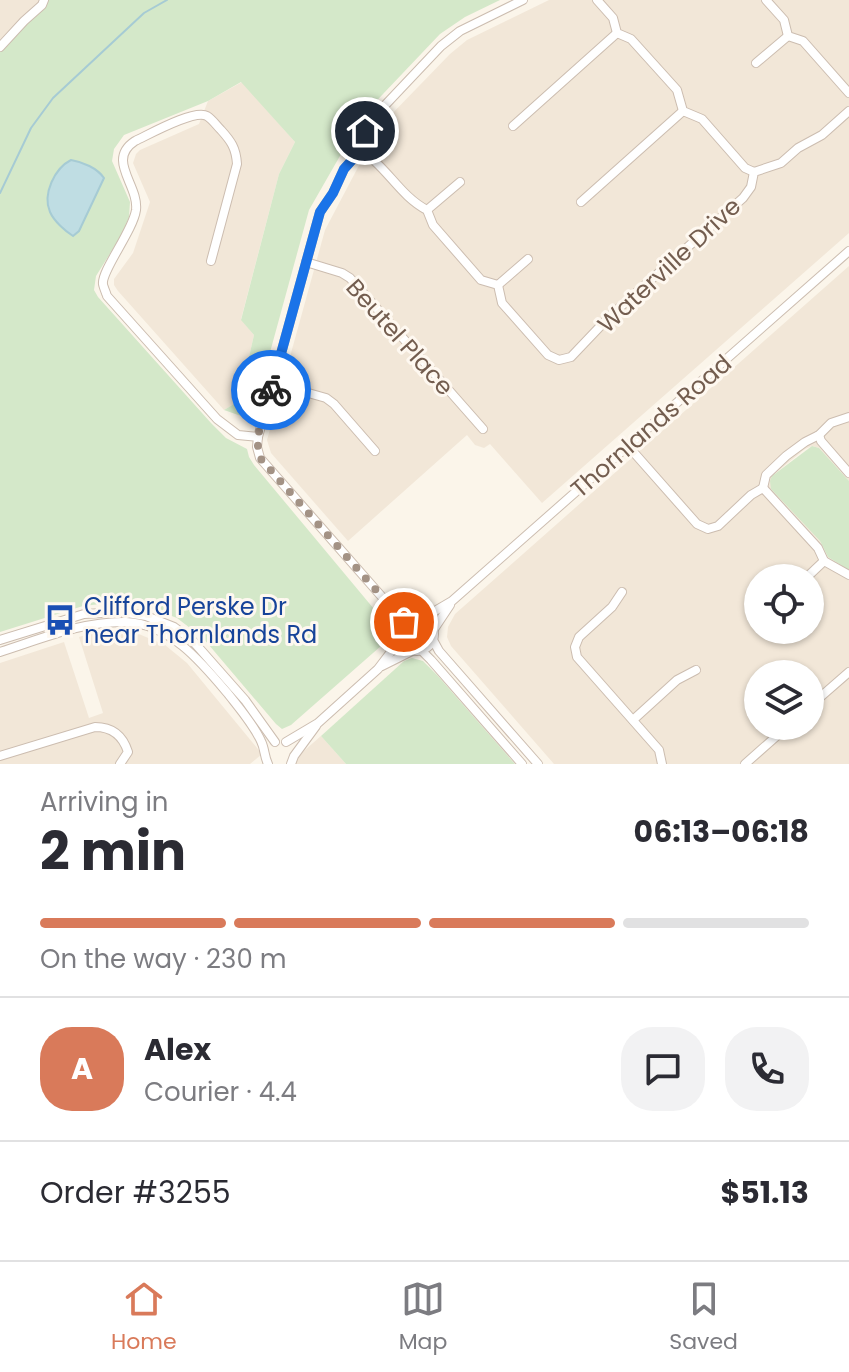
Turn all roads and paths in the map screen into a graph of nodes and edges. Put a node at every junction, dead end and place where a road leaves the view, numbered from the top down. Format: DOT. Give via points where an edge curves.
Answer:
graph roads {
  1 [pos="44,0"];
  2 [pos="523,0"];
  3 [pos="597,0"];
  4 [pos="766,0"];
  5 [pos="617,33"];
  6 [pos="788,36"];
  7 [pos="0,47"];
  8 [pos="756,63"];
  9 [pos="849,93"];
  10 [pos="683,111"];
  11 [pos="849,111"];
  12 [pos="513,126"];
  13 [pos="361,150"];
  14 [pos="754,172"];
  15 [pos="460,182"];
  16 [pos="581,202"];
  17 [pos="427,210"];
  18 [pos="849,251"];
  19 [pos="528,259"];
  20 [pos="211,261"];
  21 [pos="306,262"];
  22 [pos="498,285"];
  23 [pos="559,360"];
  24 [pos="558,371"];
  25 [pos="273,383"];
  26 [pos="849,417"];
  27 [pos="483,429"];
  28 [pos="819,435"];
  29 [pos="258,437"];
  30 [pos="629,447"];
  31 [pos="375,451"];
  32 [pos="849,473"];
  33 [pos="763,488"];
  34 [pos="824,561"];
  35 [pos="821,564"];
  36 [pos="849,575"];
  37 [pos="622,592"];
  38 [pos="452,601"];
  39 [pos="423,618"];
  40 [pos="404,622"];
  41 [pos="434,629"];
  42 [pos="0,640"];
  43 [pos="400,640"];
  44 [pos="433,640"];
  45 [pos="417,651"];
  46 [pos="0,652"];
  47 [pos="378,669"];
  48 [pos="696,670"];
  49 [pos="849,672"];
  50 [pos="824,694"];
  51 [pos="633,720"];
  52 [pos="318,723"];
  53 [pos="772,740"];
  54 [pos="275,742"];
  55 [pos="286,742"];
  56 [pos="265,751"];
  57 [pos="0,756"];
  58 [pos="293,760"];
  59 [pos="266,763"];
  60 [pos="120,764"];
  61 [pos="522,764"];
  62 [pos="538,764"];
  63 [pos="662,764"];
  64 [pos="745,764"];
  1 -- 7 [label="street"];
  2 -- 13 [label="street" via="441,46 371,120"];
  3 -- 5 [label="street" via="613,18"];
  4 -- 6 [label="street" via="784,20"];
  5 -- 10 [label="street" via="631,39 677,90"];
  5 -- 12 [label="street"];
  6 -- 8 [label="street"];
  6 -- 9 [label="street" via="803,41"];
  10 -- 14 [label="street" via="702,119"];
  10 -- 16 [label="street"];
  11 -- 14 [label="street, Waterville Drive" via="781,163"];
  13 -- 17 [label="street"];
  13 -- 21 [label="street" via="320,212"];
  14 -- 23 [label="street, Waterville Drive" via="743,198 571,357"];
  15 -- 17 [label="street"];
  17 -- 22 [label="street" via="433,225 481,280"];
  18 -- 30 [label="street, Thornlands Road"];
  19 -- 22 [label="street"];
  20 -- 29 [label="street" via="237,154 212,120 193,115 128,146 123,164 136,213 103,285 107,296 217,419 238,435"];
  21 -- 25 [label="street"];
  21 -- 27 [label="street, Beutel Place" via="350,278"];
  22 -- 23 [label="street" via="502,303 548,355"];
  23 -- 24 [label="street"];
  25 -- 29 [label="street"];
  25 -- 31 [label="street" via="326,398"];
  26 -- 28 [label="street" via="831,423"];
  28 -- 32 [label="street"];
  28 -- 33 [label="street" via="786,456 766,475"];
  29 -- 40 [label="street" via="260,458"];
  30 -- 33 [label="street" via="697,524 708,529"];
  30 -- 38 [label="street, Thornlands Road"];
  33 -- 34 [label="street"];
  34 -- 35 [label="street"];
  34 -- 36 [label="street"];
  37 -- 51 [label="street" via="575,647 577,657"];
  38 -- 39 [label="street, Thornlands Road"];
  38 -- 41 [label="street, Thornlands Road"];
  39 -- 40 [label="street, Thornlands Road"];
  39 -- 41 [label="street"];
  40 -- 43 [label="street"];
  41 -- 44 [label="street, Thornlands Road"];
  42 -- 54 [label="street" via="84,614 146,616 192,640"];
  43 -- 45 [label="street"];
  43 -- 47 [label="street"];
  44 -- 45 [label="street" via="427,649"];
  44 -- 62 [label="street"];
  45 -- 47 [label="street"];
  45 -- 61 [label="street" via="438,667"];
  46 -- 56 [label="street" via="88,625 128,622 149,627 197,657 246,717"];
  47 -- 52 [label="street"];
  48 -- 51 [label="street"];
  49 -- 50 [label="street"];
  51 -- 63 [label="street" via="659,750"];
  52 -- 55 [label="street"];
  52 -- 58 [label="street"];
  53 -- 64 [label="street"];
  54 -- 55 [label="street"];
  54 -- 56 [label="street"];
  55 -- 58 [label="street"];
  56 -- 59 [label="street"];
  57 -- 60 [label="street" via="101,727 115,732 125,745 128,752"];
}
